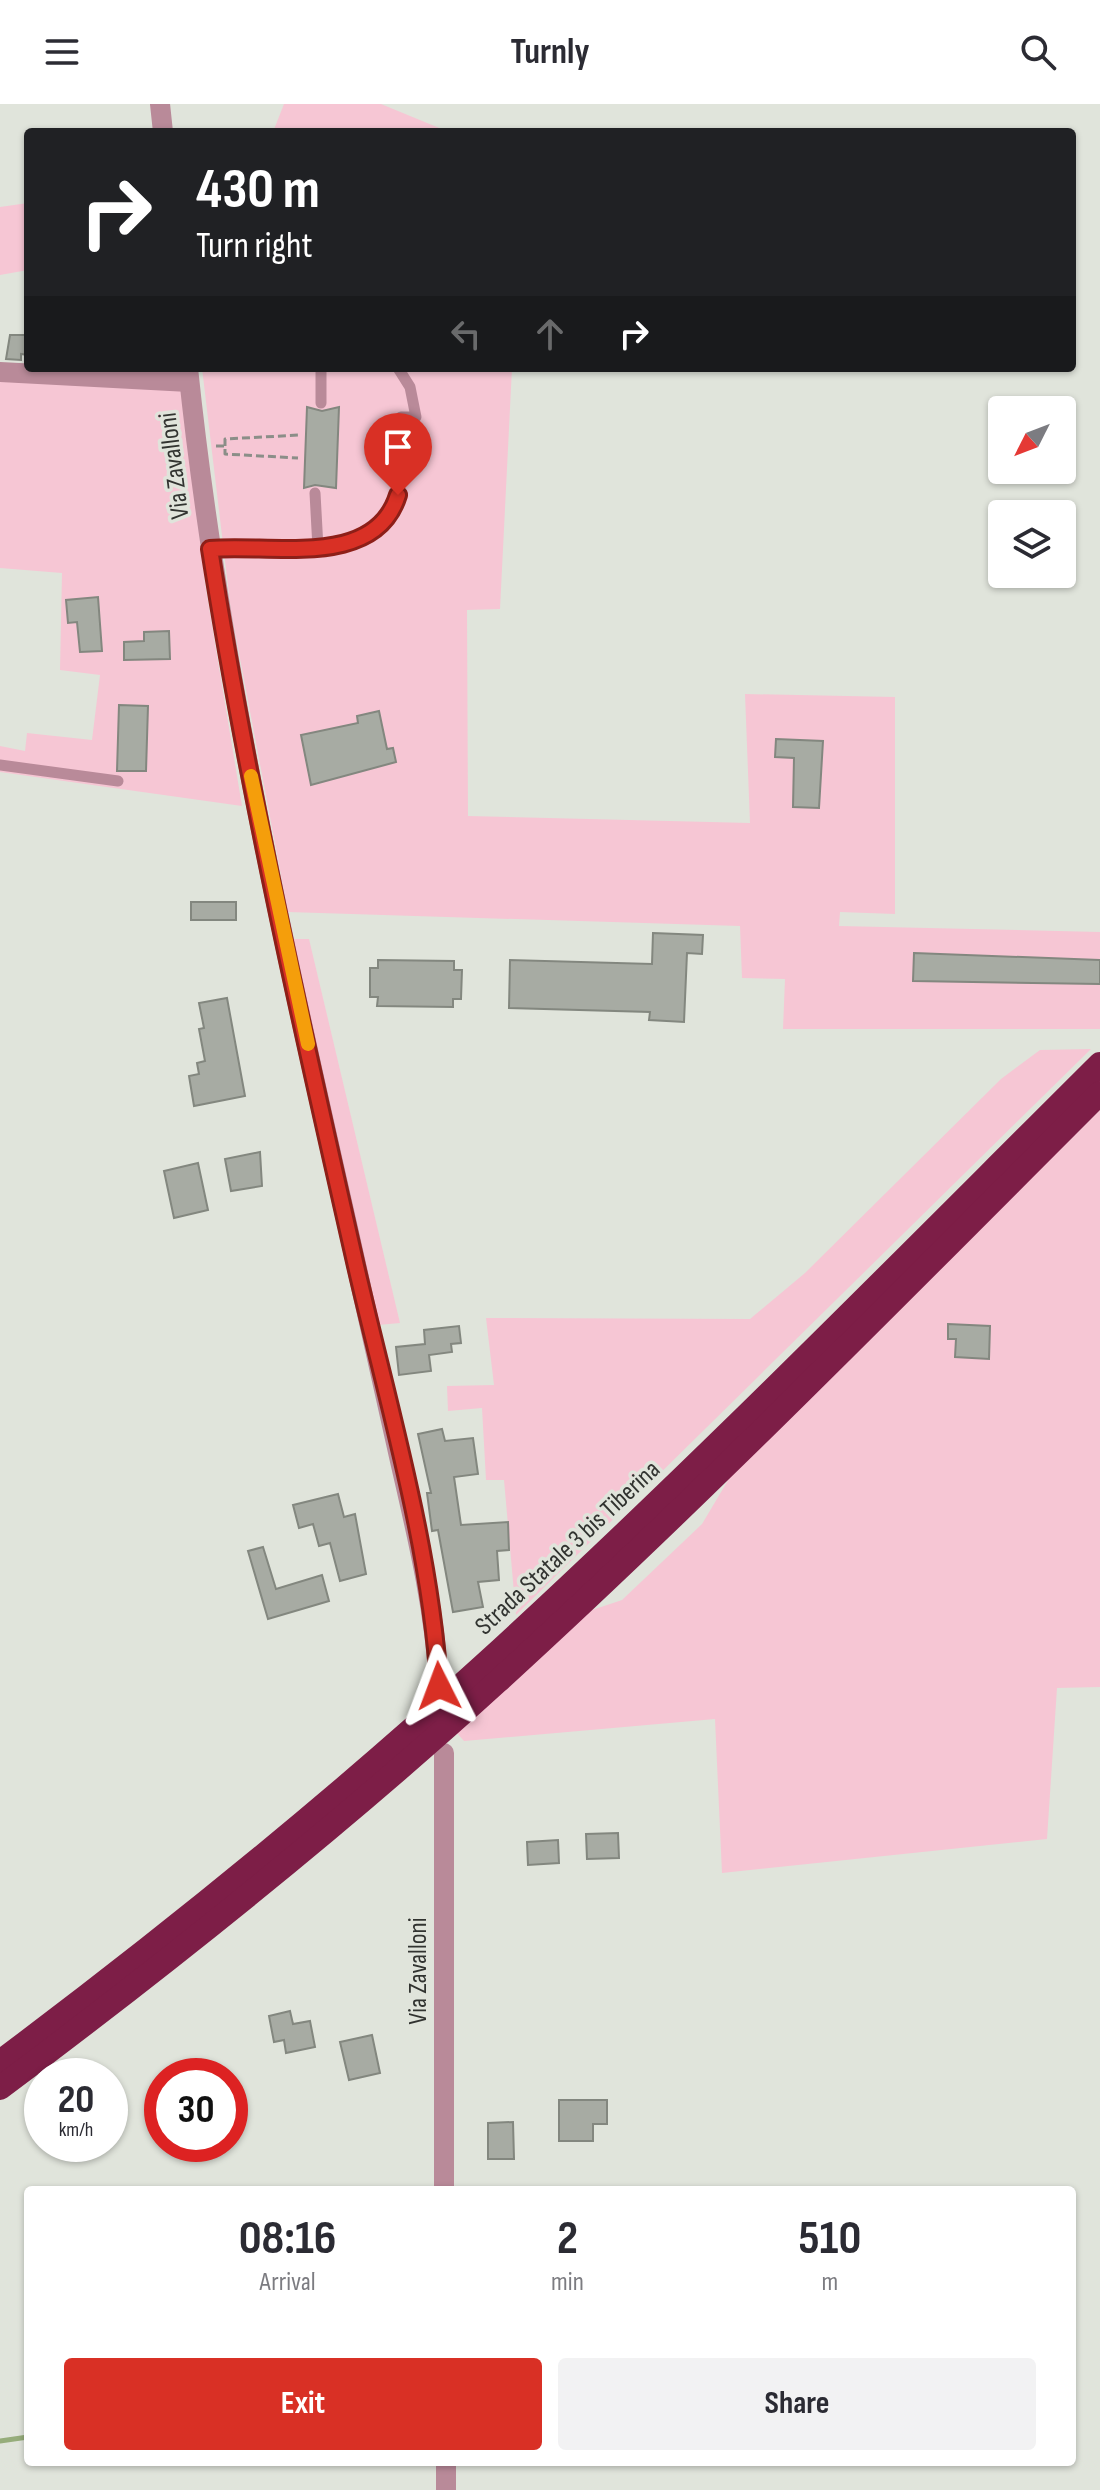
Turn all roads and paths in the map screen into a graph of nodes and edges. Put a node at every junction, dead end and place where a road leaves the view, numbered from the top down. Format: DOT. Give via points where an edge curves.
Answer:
graph roads {
  1 [pos="160,104"];
  2 [pos="163,128"];
  3 [pos="0,372"];
  4 [pos="321,372"];
  5 [pos="401,372"];
  6 [pos="189,375"];
  7 [pos="321,403"];
  8 [pos="401,417"];
  9 [pos="300,435"];
  10 [pos="196,446"];
  11 [pos="225,446"];
  12 [pos="298,458"];
  13 [pos="400,481"];
  14 [pos="315,493"];
  15 [pos="318,548"];
  16 [pos="210,549"];
  17 [pos="0,765"];
  18 [pos="118,781"];
  19 [pos="1100,1064"];
  20 [pos="1088,1095"];
  21 [pos="439,1686"];
  22 [pos="444,1753"];
  23 [pos="0,2062"];
  24 [pos="0,2088"];
  25 [pos="444,2186"];
  26 [pos="446,2466"];
  27 [pos="446,2490"];
  1 -- 2 [label="street"];
  3 -- 6 [label="street"];
  4 -- 7 [label="lane"];
  5 -- 8 [label="lane" via="410,387 416,417"];
  6 -- 10 [label="street, Via Zavalloni"];
  9 -- 11 [label="path" via="225,439"];
  10 -- 11 [label="path"];
  10 -- 16 [label="street, Via Zavalloni"];
  11 -- 12 [label="path" via="225,454"];
  13 -- 15 [label="lane" via="394,510 379,526 355,542"];
  14 -- 15 [label="lane"];
  15 -- 16 [label="lane"];
  16 -- 21 [label="street, Via Zavalloni" via="230,675 320,1103 421,1552 437,1639"];
  17 -- 18 [label="lane"];
  19 -- 20 [label="highway, Strada Statale 3 bis Tiberina"];
  20 -- 23 [label="highway, Strada Statale 3 bis Tiberina" via="484,1665 217,1893"];
  20 -- 24 [label="highway, Strada Statale 3 bis Tiberina" via="753,1438 496,1683 230,1910"];
  22 -- 25 [label="street, Via Zavalloni"];
  26 -- 27 [label="street"];
}
